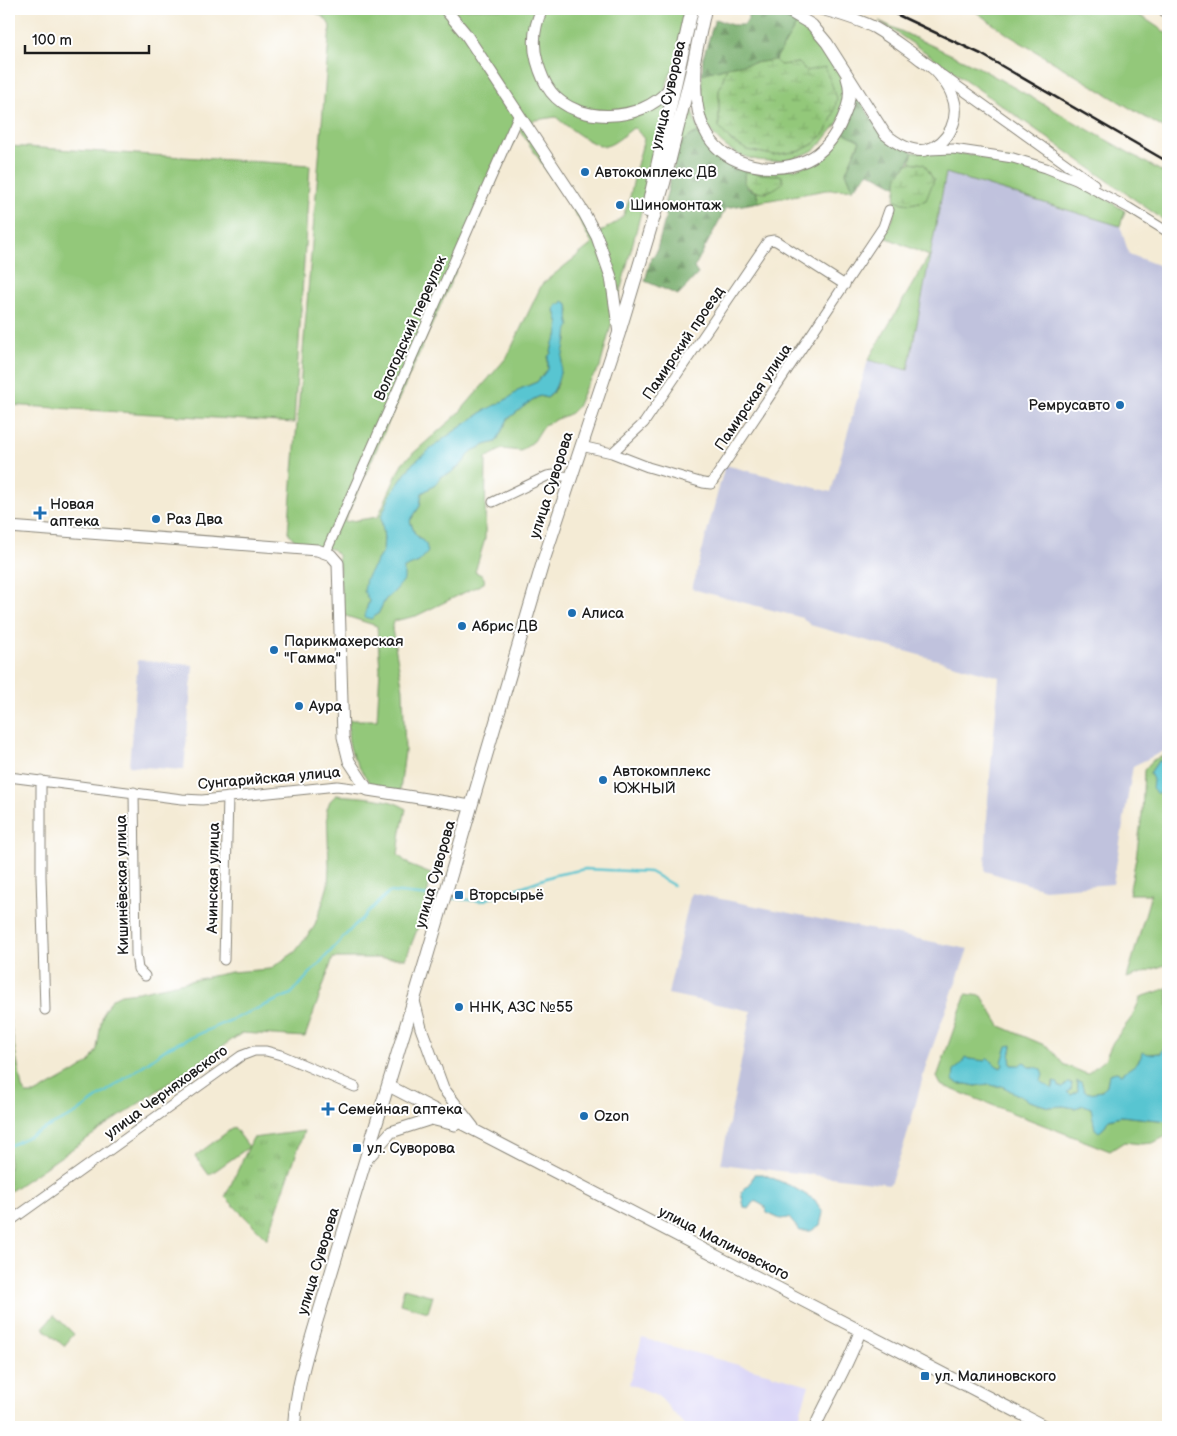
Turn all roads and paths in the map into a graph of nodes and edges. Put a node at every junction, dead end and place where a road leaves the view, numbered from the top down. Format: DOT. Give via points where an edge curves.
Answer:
graph roads {
  1 [pos="445,9"];
  2 [pos="542,9"];
  3 [pos="786,9"];
  4 [pos="821,9"];
  5 [pos="1165,9"];
  6 [pos="1168,11"];
  7 [pos="698,14"];
  8 [pos="681,64"];
  9 [pos="842,64"];
  10 [pos="935,70"];
  11 [pos="519,114"];
  12 [pos="926,150"];
  13 [pos="1129,208"];
  14 [pos="889,210"];
  15 [pos="1168,232"];
  16 [pos="845,285"];
  17 [pos="619,332"];
  18 [pos="581,446"];
  19 [pos="612,454"];
  20 [pos="571,477"];
  21 [pos="493,502"];
  22 [pos="9,527"];
  23 [pos="326,552"];
  24 [pos="9,777"];
  25 [pos="41,780"];
  26 [pos="368,790"];
  27 [pos="134,792"];
  28 [pos="228,797"];
  29 [pos="471,806"];
  30 [pos="224,960"];
  31 [pos="145,976"];
  32 [pos="414,1001"];
  33 [pos="46,1010"];
  34 [pos="388,1086"];
  35 [pos="355,1087"];
  36 [pos="476,1130"];
  37 [pos="366,1160"];
  38 [pos="9,1222"];
  39 [pos="860,1332"];
  40 [pos="294,1427"];
  41 [pos="815,1427"];
  42 [pos="1046,1427"];
  1 -- 11 [label="street" via="465,33"];
  2 -- 8 [label="street" via="536,20 533,47 540,73 552,93 566,105 586,114 609,116 631,113 653,102 668,90"];
  3 -- 9 [label="street" via="812,25"];
  4 -- 10 [label="street" via="875,28"];
  5 -- 6 [label="highway"];
  7 -- 8 [label="main road, улица Суворова"];
  7 -- 9 [label="street" via="696,103 708,137 721,152 738,160 757,166 793,165 808,160 824,148 839,129 849,106 850,85"];
  7 -- 17 [label="main road, улица Суворова" via="689,83 664,183"];
  8 -- 17 [label="main road, улица Суворова"];
  9 -- 12 [label="street" via="885,134 896,144"];
  10 -- 12 [label="street" via="952,94 955,120 950,133 940,144"];
  10 -- 13 [label="street"];
  11 -- 17 [label="street" via="582,208 597,237 611,277"];
  11 -- 23 [label="street, Вологодский переулок"];
  12 -- 13 [label="street" via="1013,158 1076,180"];
  13 -- 15 [label="street"];
  14 -- 16 [label="street, Памирская улица" via="883,227"];
  16 -- 19 [label="street, Памирская улица" via="711,484"];
  16 -- 19 [label="street, Памирский проезд" via="778,242 768,241 644,423"];
  17 -- 18 [label="main road, улица Суворова"];
  18 -- 19 [label="street, Памирская улица"];
  18 -- 20 [label="main road, улица Суворова"];
  20 -- 21 [label="street" via="547,476"];
  20 -- 29 [label="main road, улица Суворова"];
  22 -- 23 [label="street"];
  23 -- 26 [label="street" via="338,563 343,737 349,761"];
  24 -- 25 [label="street, Сунгарийская улица"];
  25 -- 27 [label="street, Сунгарийская улица"];
  25 -- 33 [label="street"];
  26 -- 28 [label="street, Сунгарийская улица" via="337,786"];
  26 -- 29 [label="street, Сунгарийская улица"];
  27 -- 28 [label="street, Сунгарийская улица" via="182,799"];
  27 -- 31 [label="street, Кишинёвская улица" via="136,954 138,969"];
  28 -- 30 [label="street, Ачинская улица"];
  29 -- 32 [label="main road, улица Суворова"];
  32 -- 34 [label="main road, улица Суворова"];
  32 -- 36 [label="street" via="443,1088"];
  34 -- 36 [label="street, улица Малиновского"];
  34 -- 37 [label="main road, улица Суворова"];
  35 -- 38 [label="street, улица Черняховского" via="281,1055 254,1051 241,1056"];
  36 -- 37 [label="street" via="431,1119 391,1132"];
  36 -- 39 [label="street, улица Малиновского"];
  37 -- 40 [label="main road, улица Суворова" via="306,1356"];
  39 -- 41 [label="street"];
  39 -- 42 [label="street, улица Малиновского"];
}
